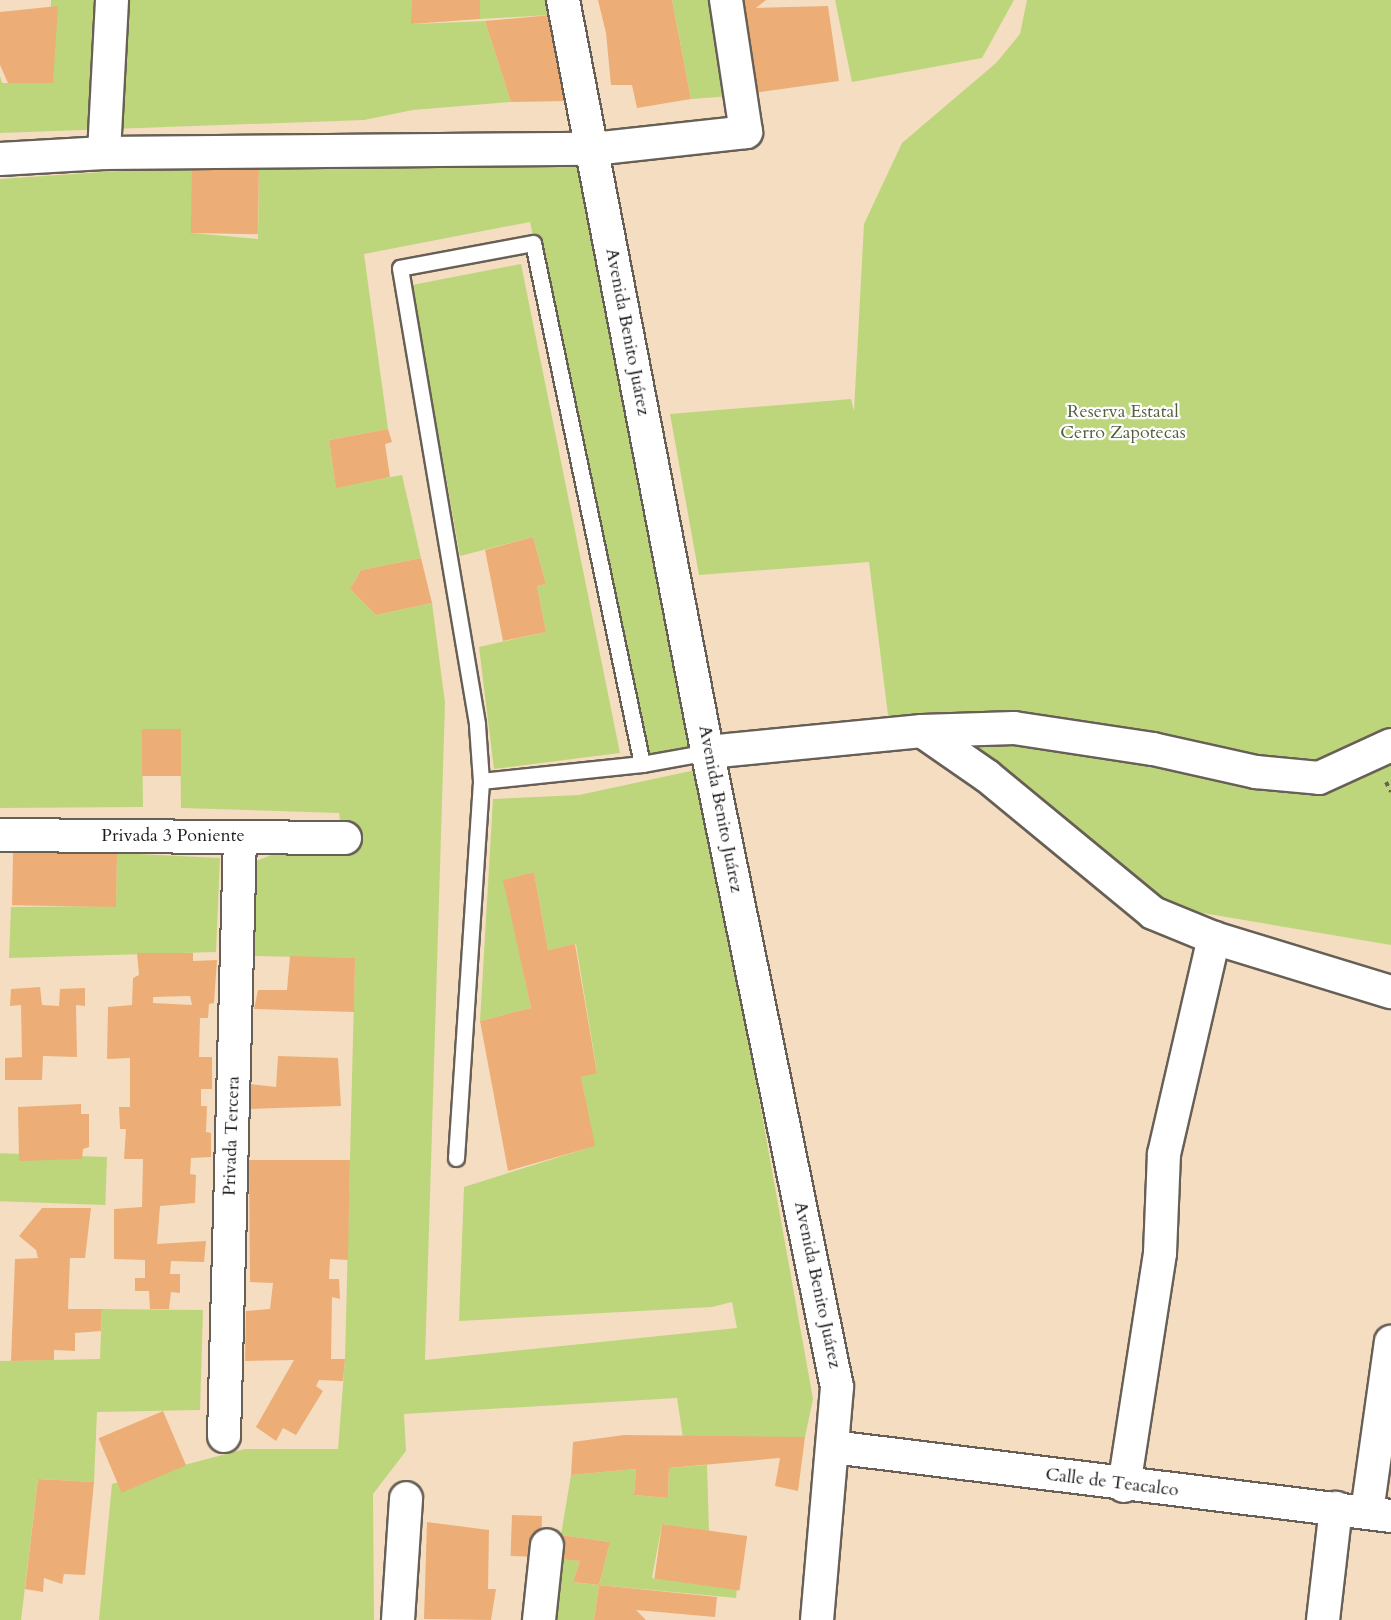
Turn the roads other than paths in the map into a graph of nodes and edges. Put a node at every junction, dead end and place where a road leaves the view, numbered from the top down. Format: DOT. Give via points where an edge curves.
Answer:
graph roads {
  1 [pos="112,0"];
  2 [pos="563,0"];
  3 [pos="726,0"];
  4 [pos="593,149"];
  5 [pos="104,153"];
  6 [pos="0,159"];
  7 [pos="922,731"];
  8 [pos="1391,745"];
  9 [pos="708,753"];
  10 [pos="642,764"];
  11 [pos="481,781"];
  12 [pos="0,835"];
  13 [pos="240,837"];
  14 [pos="345,838"];
  15 [pos="1214,938"];
  16 [pos="1391,992"];
  17 [pos="456,1158"];
  18 [pos="1391,1342"];
  19 [pos="224,1436"];
  20 [pos="833,1448"];
  21 [pos="1124,1486"];
  22 [pos="406,1498"];
  23 [pos="1336,1508"];
  24 [pos="1379,1514"];
  25 [pos="547,1545"];
  26 [pos="398,1620"];
  27 [pos="539,1620"];
  28 [pos="817,1620"];
  29 [pos="1323,1620"];
  1 -- 5 [label="street"];
  2 -- 4 [label="street, Avenida Benito Juárez"];
  3 -- 4 [label="street" via="746,132"];
  4 -- 5 [label="street"];
  4 -- 9 [label="street, Avenida Benito Juárez"];
  5 -- 6 [label="street"];
  7 -- 8 [label="street" via="1014,728 1153,749 1256,772 1319,778"];
  7 -- 9 [label="street"];
  7 -- 15 [label="street" via="987,776 1153,913"];
  9 -- 10 [label="lane"];
  9 -- 20 [label="street, Avenida Benito Juárez" via="837,1387"];
  10 -- 11 [label="lane"];
  10 -- 11 [label="lane" via="533,243 400,268 477,725"];
  11 -- 17 [label="lane"];
  12 -- 13 [label="street, Privada 3 Poniente"];
  13 -- 14 [label="street, Privada 3 Poniente"];
  13 -- 19 [label="street, Privada Tercera"];
  15 -- 16 [label="street"];
  15 -- 21 [label="street" via="1164,1154 1160,1253"];
  18 -- 24 [label="street"];
  20 -- 21 [label="street, Calle de Teacalco"];
  20 -- 28 [label="street, Avenida Benito Juárez"];
  21 -- 23 [label="street, Calle de Teacalco"];
  22 -- 26 [label="street"];
  23 -- 24 [label="street, Calle de Teacalco"];
  23 -- 29 [label="street"];
  25 -- 27 [label="street"];
}
